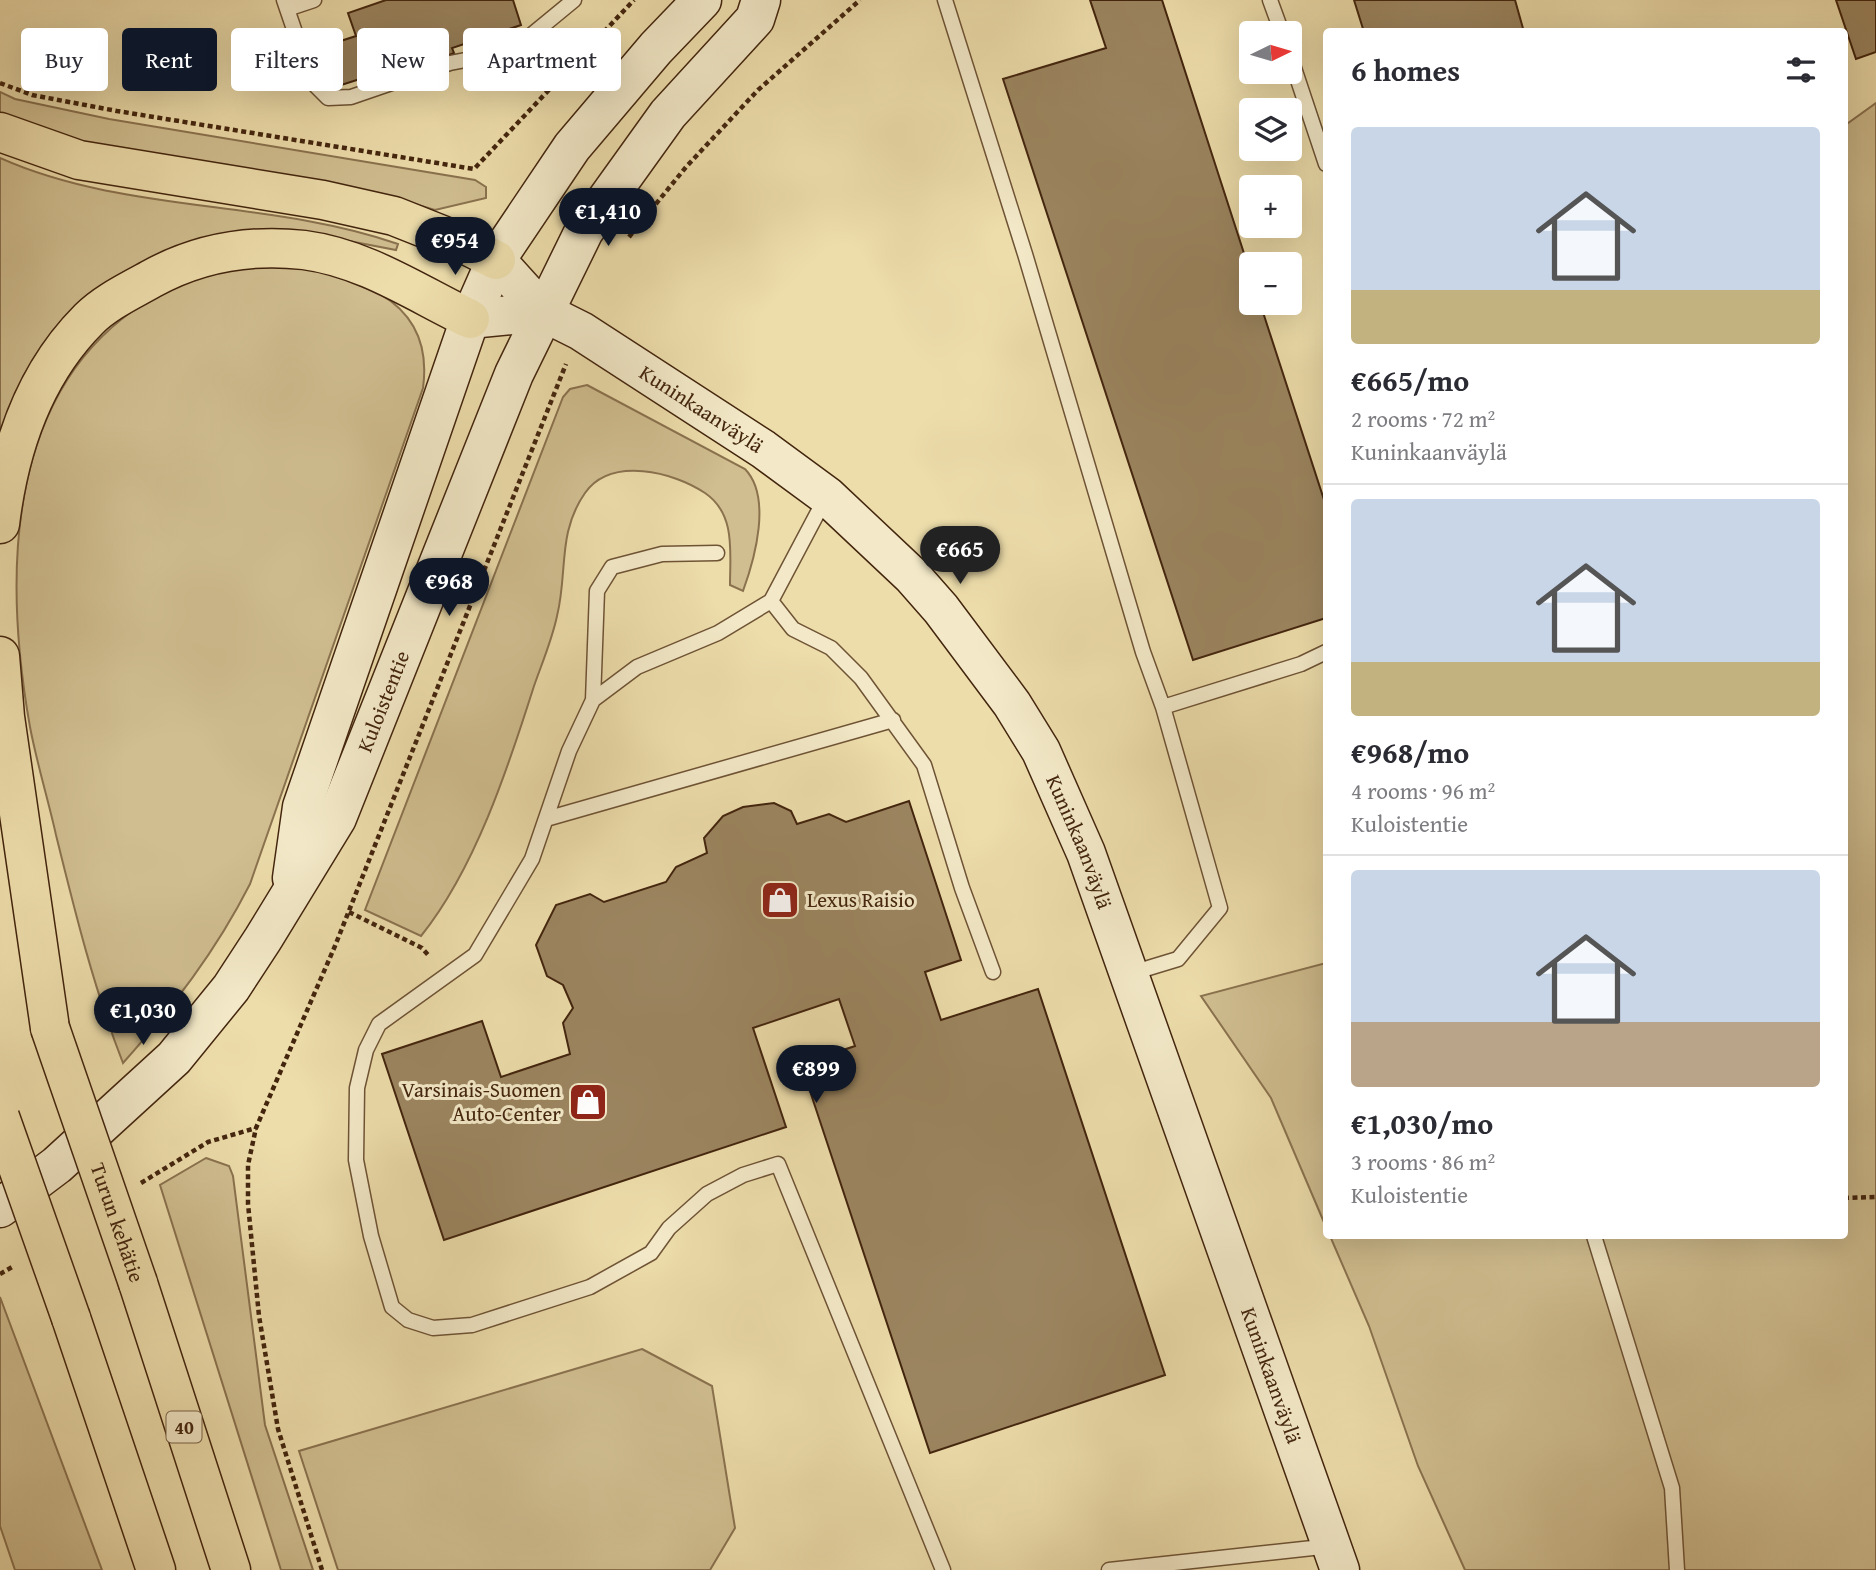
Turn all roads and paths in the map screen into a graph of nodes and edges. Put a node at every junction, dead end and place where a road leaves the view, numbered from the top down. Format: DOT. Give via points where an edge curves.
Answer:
graph roads {
  1 [pos="314,0"];
  2 [pos="574,0"];
  3 [pos="634,0"];
  4 [pos="702,0"];
  5 [pos="761,0"];
  6 [pos="860,0"];
  7 [pos="945,0"];
  8 [pos="1270,0"];
  9 [pos="285,5"];
  10 [pos="1278,21"];
  11 [pos="0,82"];
  12 [pos="1299,84"];
  13 [pos="0,132"];
  14 [pos="1323,155"];
  15 [pos="626,241"];
  16 [pos="496,260"];
  17 [pos="543,312"];
  18 [pos="470,318"];
  19 [pos="581,331"];
  20 [pos="827,496"];
  21 [pos="0,524"];
  22 [pos="716,553"];
  23 [pos="771,601"];
  24 [pos="1323,653"];
  25 [pos="0,656"];
  26 [pos="593,700"];
  27 [pos="1163,707"];
  28 [pos="893,720"];
  29 [pos="546,819"];
  30 [pos="0,877"];
  31 [pos="291,889"];
  32 [pos="349,912"];
  33 [pos="422,948"];
  34 [pos="993,972"];
  35 [pos="1128,974"];
  36 [pos="50,1028"];
  37 [pos="0,1117"];
  38 [pos="1876,1196"];
  39 [pos="0,1197"];
  40 [pos="1848,1198"];
  41 [pos="0,1208"];
  42 [pos="1595,1239"];
  43 [pos="71,1318"];
  44 [pos="1335,1558"];
  45 [pos="156,1570"];
  46 [pos="231,1570"];
  47 [pos="322,1570"];
  48 [pos="943,1570"];
  49 [pos="1109,1570"];
  50 [pos="1677,1570"];
  1 -- 9 [label="lane"];
  2 -- 9 [label="lane" via="512,51 450,63 351,97 328,98 312,82"];
  3 -- 11 [label="path" via="474,169 117,111 32,94"];
  4 -- 16 [label="street, Kuloistentie" via="572,147"];
  5 -- 17 [label="street, Kuloistentie" via="755,19 668,114 633,160 584,231"];
  6 -- 15 [label="path" via="758,90 686,167"];
  7 -- 27 [label="lane"];
  8 -- 10 [label="lane"];
  12 -- 14 [label="lane"];
  13 -- 16 [label="highway" via="79,160 394,216"];
  16 -- 17 [label="street"];
  16 -- 18 [label="street, Kuloistentie"];
  17 -- 18 [label="street"];
  17 -- 19 [label="street, Kuninkaanväylä"];
  17 -- 31 [label="street, Kuloistentie" via="337,818"];
  18 -- 21 [label="highway" via="372,269 306,251 233,250 169,269 112,301 66,345 17,439"];
  18 -- 31 [label="street, Kuloistentie" via="302,807"];
  19 -- 20 [label="street, Kuninkaanväylä"];
  19 -- 32 [label="path"];
  20 -- 23 [label="lane"];
  20 -- 35 [label="street, Kuninkaanväylä" via="912,576 1012,704 1065,801"];
  22 -- 26 [label="lane" via="662,554 612,567 597,591"];
  23 -- 26 [label="lane" via="718,633 637,667"];
  23 -- 28 [label="lane" via="793,629 831,648"];
  24 -- 27 [label="lane"];
  25 -- 36 [label="highway"];
  26 -- 29 [label="lane" via="569,751"];
  27 -- 35 [label="lane" via="1220,908 1178,959"];
  28 -- 29 [label="lane"];
  28 -- 34 [label="lane" via="924,765 961,888"];
  29 -- 48 [label="lane" via="532,859 475,956 379,1024 366,1050 357,1088 356,1160 371,1236 392,1307 408,1320 433,1328 472,1325 590,1287 651,1254 669,1228 707,1194 778,1164"];
  30 -- 36 [label="highway, Turun kehätie / 40"];
  31 -- 41 [label="street, Kuloistentie" via="231,988 174,1058 57,1165"];
  32 -- 33 [label="path"];
  32 -- 47 [label="path" via="256,1128 248,1165 259,1316 278,1429"];
  35 -- 44 [label="street, Kuninkaanväylä"];
  36 -- 46 [label="highway, Turun kehätie / 40, bridge"];
  37 -- 43 [label="highway, bridge"];
  38 -- 40 [label="path"];
  39 -- 43 [label="highway, bridge"];
  42 -- 50 [label="lane" via="1672,1488"];
  43 -- 45 [label="highway"];
  44 -- 49 [label="lane"];
}
